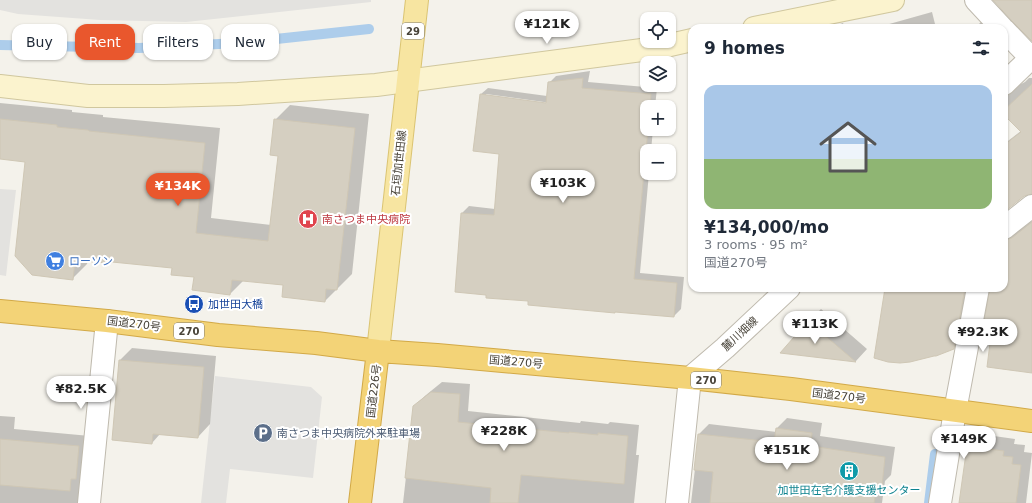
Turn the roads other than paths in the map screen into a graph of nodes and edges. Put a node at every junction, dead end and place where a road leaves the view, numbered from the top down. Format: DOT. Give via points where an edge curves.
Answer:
graph roads {
  1 [pos="417,0"];
  2 [pos="893,0"];
  3 [pos="976,0"];
  4 [pos="774,24"];
  5 [pos="998,24"];
  6 [pos="1008,34"];
  7 [pos="688,41"];
  8 [pos="1032,58"];
  9 [pos="409,72"];
  10 [pos="1008,80"];
  11 [pos="0,86"];
  12 [pos="1032,206"];
  13 [pos="1008,225"];
  14 [pos="785,292"];
  15 [pos="977,292"];
  16 [pos="0,311"];
  17 [pos="107,321"];
  18 [pos="378,351"];
  19 [pos="690,378"];
  20 [pos="955,411"];
  21 [pos="1032,421"];
  22 [pos="89,503"];
  23 [pos="360,503"];
  24 [pos="677,503"];
  25 [pos="940,503"];
  1 -- 9 [label="main road, 石垣加世田線 / 29"];
  2 -- 4 [label="street"];
  3 -- 5 [label="street"];
  6 -- 8 [label="street"];
  7 -- 9 [label="street" via="657,48"];
  8 -- 10 [label="street"];
  9 -- 11 [label="street" via="376,85 238,94 88,96"];
  9 -- 18 [label="main road, 石垣加世田線 / 29"];
  12 -- 13 [label="street"];
  14 -- 19 [label="street, 麓川畑線"];
  15 -- 20 [label="street"];
  16 -- 17 [label="highway, 国道270号 / 270"];
  17 -- 18 [label="highway, 国道270号 / 270"];
  17 -- 22 [label="street"];
  18 -- 19 [label="highway, 国道270号 / 270"];
  18 -- 23 [label="highway, 国道226号"];
  19 -- 20 [label="highway, 国道270号 / 270"];
  19 -- 24 [label="street"];
  20 -- 21 [label="highway, 国道270号 / 270"];
  20 -- 25 [label="street"];
}
